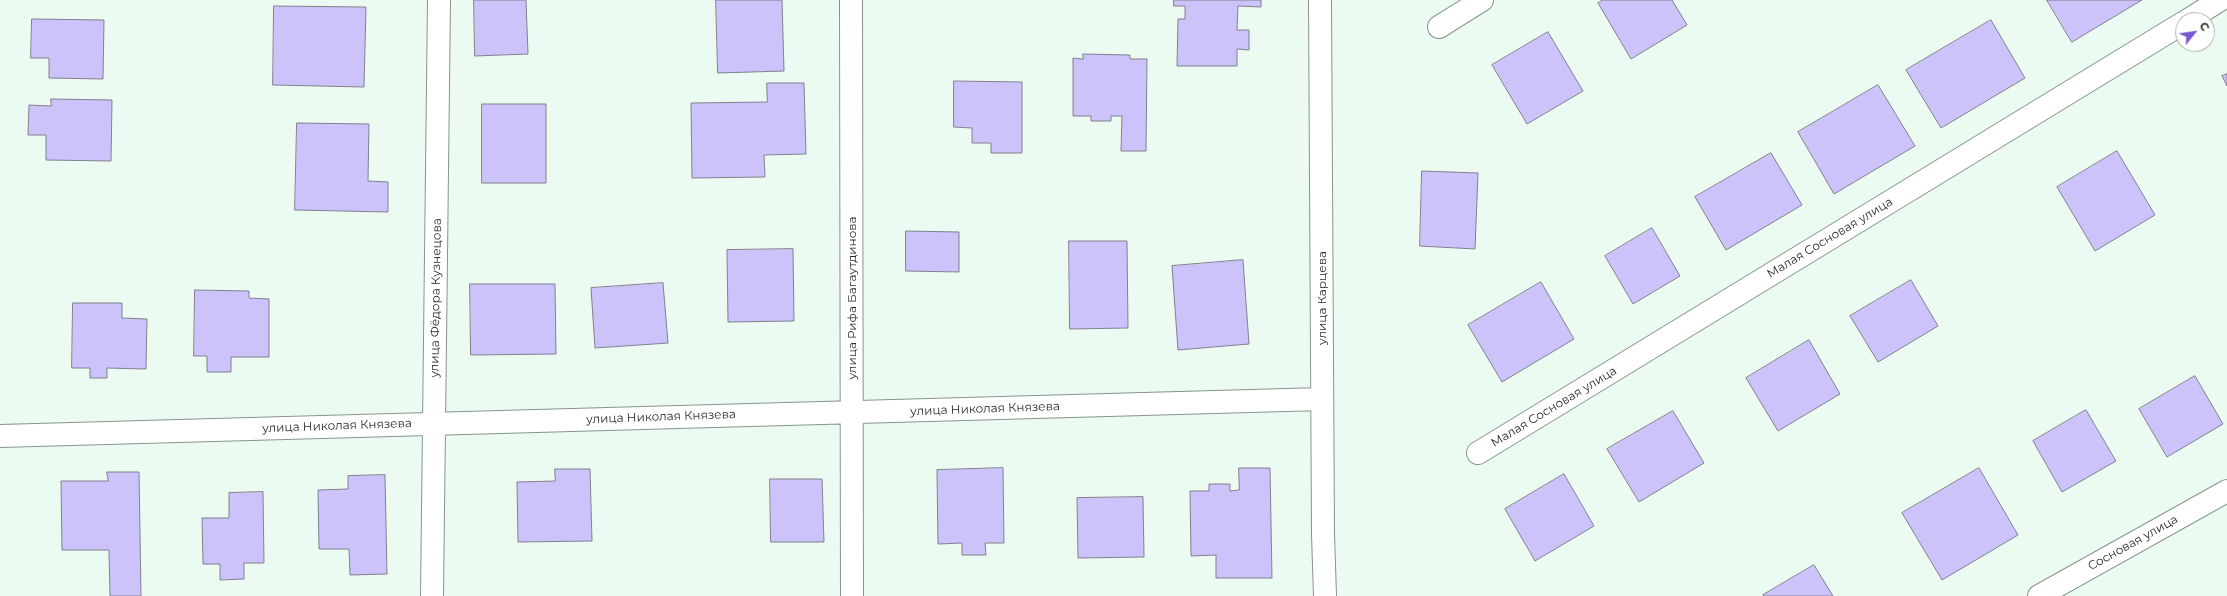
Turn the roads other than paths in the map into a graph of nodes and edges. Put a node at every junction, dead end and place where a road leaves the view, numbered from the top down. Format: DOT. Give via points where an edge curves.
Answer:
graph roads {
  1 [pos="439,0"];
  2 [pos="851,0"];
  3 [pos="1320,0"];
  4 [pos="1482,0"];
  5 [pos="2220,0"];
  6 [pos="2201,12"];
  7 [pos="1439,27"];
  8 [pos="2175,28"];
  9 [pos="1322,399"];
  10 [pos="852,412"];
  11 [pos="435,424"];
  12 [pos="0,436"];
  13 [pos="1478,453"];
  14 [pos="2227,491"];
  15 [pos="432,596"];
  16 [pos="852,596"];
  17 [pos="1325,596"];
  18 [pos="2039,596"];
  1 -- 11 [label="street, улица Фёдора Кузнецова"];
  2 -- 10 [label="street, улица Рифа Багаутдинова"];
  3 -- 9 [label="street, улица Карцева"];
  4 -- 7 [label="street"];
  5 -- 6 [label="street"];
  8 -- 13 [label="street, Малая Сосновая улица"];
  9 -- 10 [label="street, улица Николая Князева"];
  9 -- 17 [label="street, улица Карцева"];
  10 -- 11 [label="street, улица Николая Князева"];
  10 -- 16 [label="street, улица Рифа Багаутдинова"];
  11 -- 12 [label="street, улица Николая Князева"];
  11 -- 15 [label="street, улица Фёдора Кузнецова"];
  14 -- 18 [label="street, Сосновая улица"];
}
